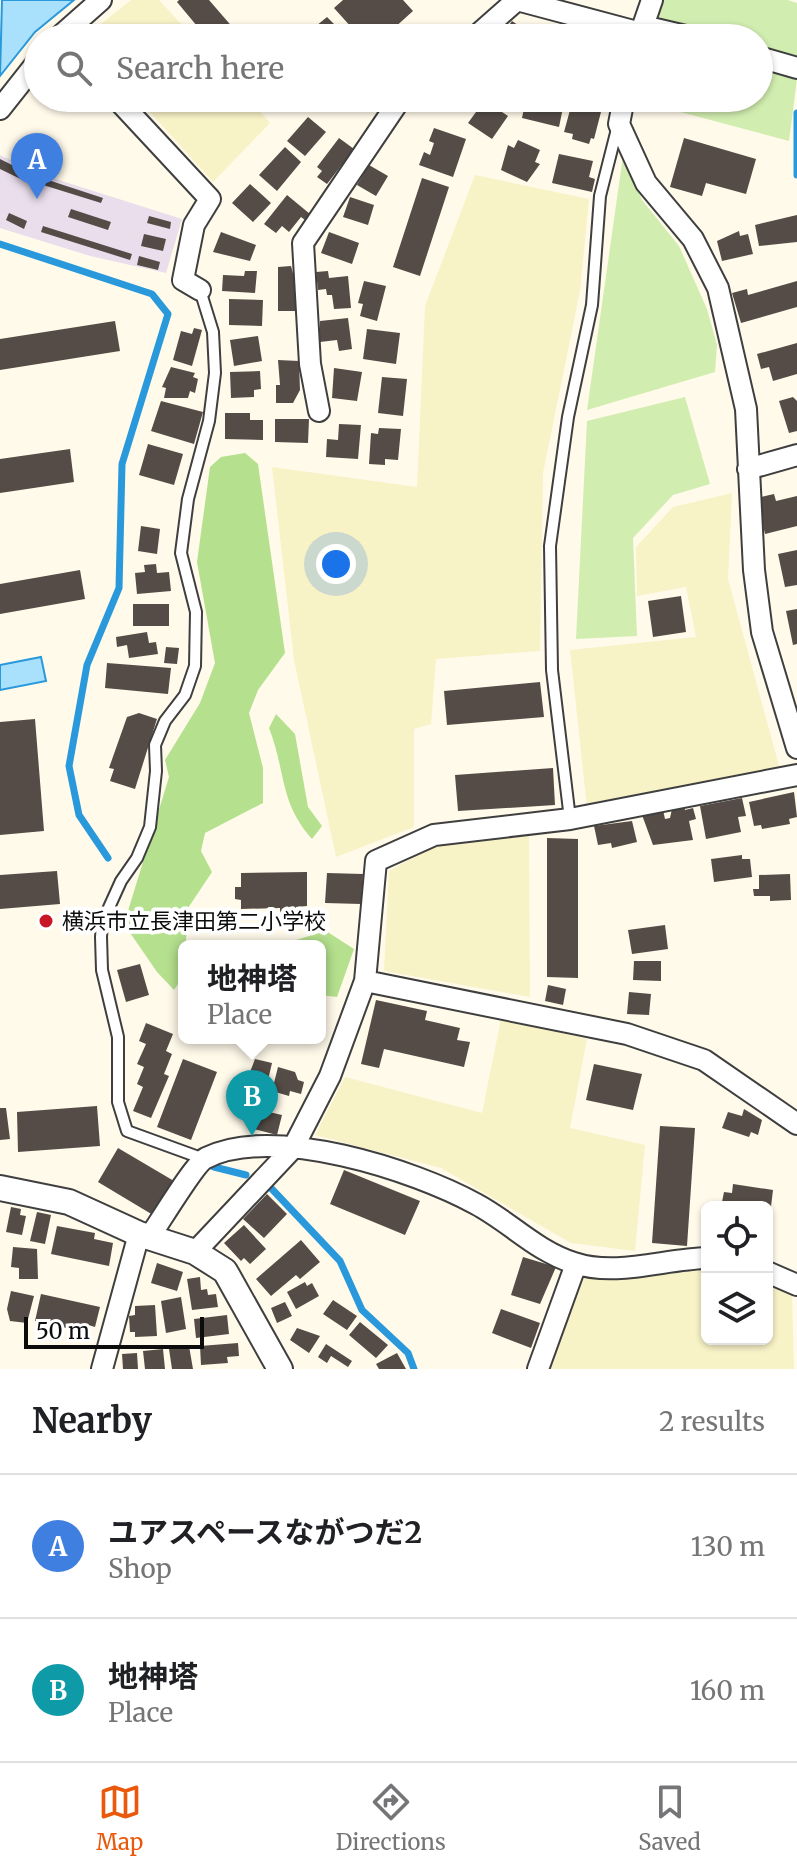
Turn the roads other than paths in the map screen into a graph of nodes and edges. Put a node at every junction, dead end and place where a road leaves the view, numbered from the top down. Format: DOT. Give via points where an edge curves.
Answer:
graph roads {
  1 [pos="101,0"];
  2 [pos="652,0"];
  3 [pos="74,24"];
  4 [pos="490,24"];
  5 [pos="608,24"];
  6 [pos="642,24"];
  7 [pos="773,61"];
  8 [pos="797,68"];
  9 [pos="24,79"];
  10 [pos="0,109"];
  11 [pos="129,112"];
  12 [pos="392,112"];
  13 [pos="621,112"];
  14 [pos="619,124"];
  15 [pos="200,290"];
  16 [pos="319,411"];
  17 [pos="797,455"];
  18 [pos="748,469"];
  19 [pos="797,748"];
  20 [pos="797,775"];
  21 [pos="570,819"];
  22 [pos="365,981"];
  23 [pos="797,1124"];
  24 [pos="293,1148"];
  25 [pos="204,1159"];
  26 [pos="0,1188"];
  27 [pos="144,1235"];
  28 [pos="195,1252"];
  29 [pos="701,1259"];
  30 [pos="576,1264"];
  31 [pos="769,1273"];
  32 [pos="797,1285"];
  33 [pos="102,1369"];
  34 [pos="280,1369"];
  35 [pos="538,1369"];
  1 -- 3 [label="street"];
  2 -- 6 [label="street"];
  4 -- 5 [label="street" via="517,0"];
  7 -- 8 [label="street"];
  9 -- 10 [label="street"];
  11 -- 15 [label="street" via="210,199 194,225 183,280"];
  12 -- 16 [label="street" via="303,243 310,364"];
  13 -- 14 [label="street"];
  14 -- 18 [label="street" via="646,183 693,239 718,288 746,409"];
  14 -- 21 [label="lane" via="600,196 592,305 568,417 550,546 552,670"];
  15 -- 25 [label="lane" via="213,332 215,373 181,553 196,612 195,666 185,695 155,745 150,827 102,923 101,937 102,970 118,1037 118,1102 127,1131"];
  17 -- 18 [label="street"];
  18 -- 19 [label="street" via="762,632"];
  20 -- 21 [label="street"];
  21 -- 22 [label="street" via="434,835 376,861"];
  22 -- 23 [label="street" via="627,1034 704,1060"];
  22 -- 24 [label="street" via="330,1076"];
  24 -- 25 [label="street" via="244,1146"];
  24 -- 28 [label="street"];
  24 -- 30 [label="street" via="385,1167 475,1203 544,1253"];
  25 -- 27 [label="street"];
  26 -- 27 [label="street" via="69,1202"];
  27 -- 28 [label="street"];
  27 -- 33 [label="street"];
  28 -- 34 [label="street" via="225,1271"];
  29 -- 30 [label="street" via="636,1267"];
  30 -- 35 [label="street"];
  31 -- 32 [label="street"];
}
